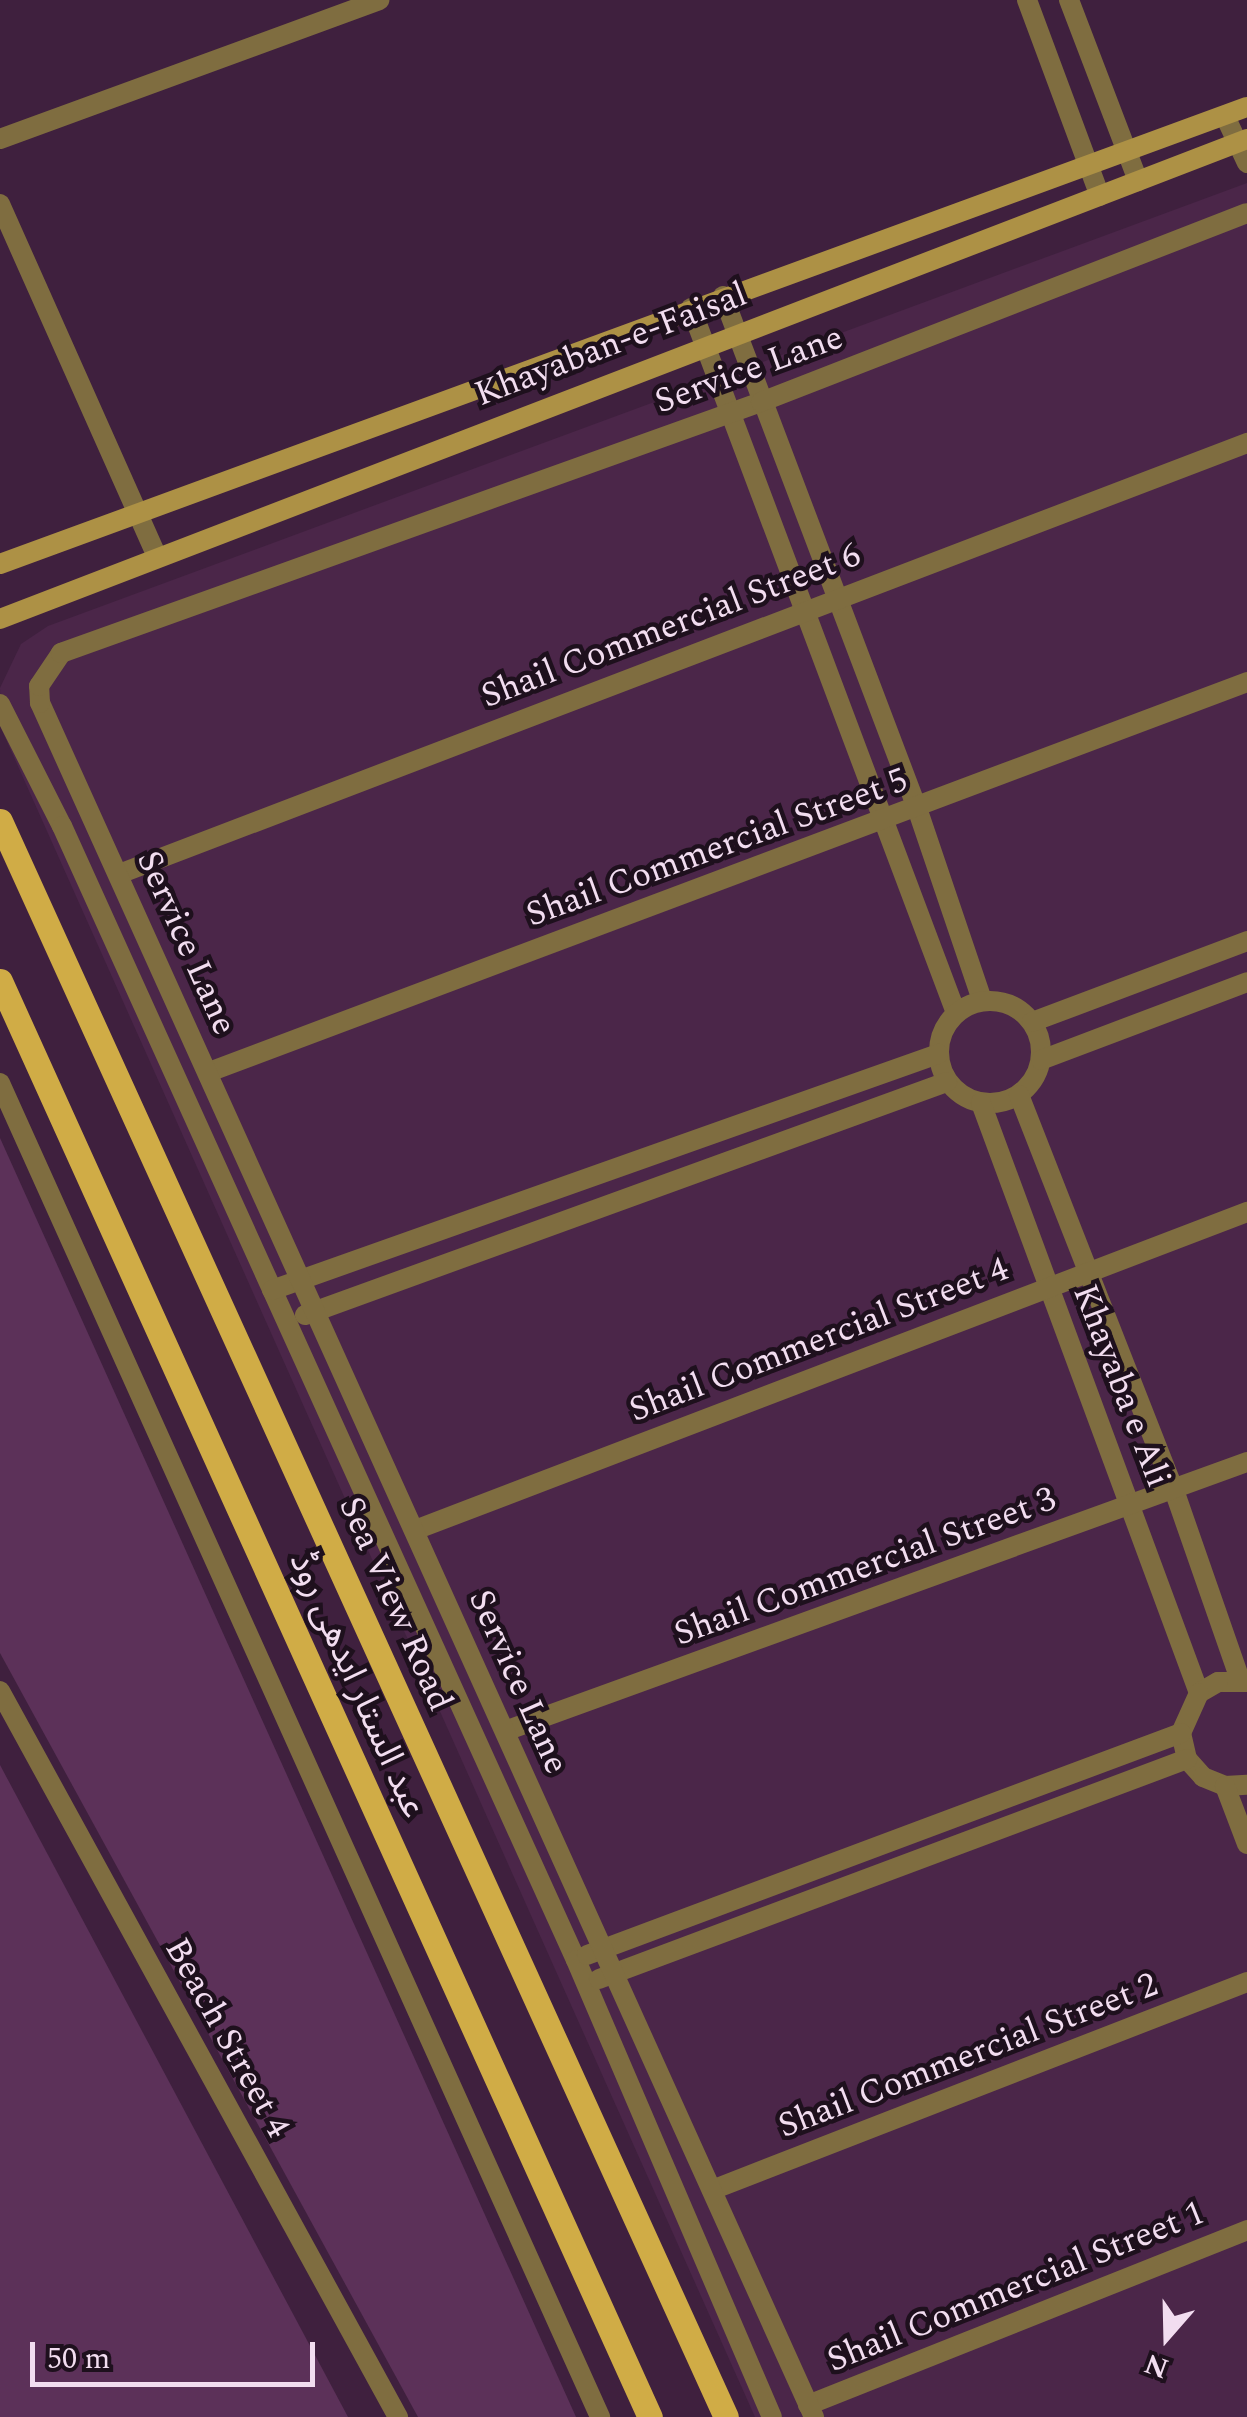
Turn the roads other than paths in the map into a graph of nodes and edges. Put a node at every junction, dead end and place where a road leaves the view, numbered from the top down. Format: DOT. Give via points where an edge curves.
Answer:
graph roads {
  1 [pos="380,0"];
  2 [pos="1026,0"];
  3 [pos="1070,0"];
  4 [pos="1247,107"];
  5 [pos="1225,116"];
  6 [pos="0,138"];
  7 [pos="1243,141"];
  8 [pos="1125,152"];
  9 [pos="1247,163"];
  10 [pos="1087,166"];
  11 [pos="1138,181"];
  12 [pos="1100,196"];
  13 [pos="0,204"];
  14 [pos="1247,213"];
  15 [pos="723,296"];
  16 [pos="691,308"];
  17 [pos="734,332"];
  18 [pos="702,345"];
  19 [pos="761,402"];
  20 [pos="728,413"];
  21 [pos="1247,443"];
  22 [pos="140,516"];
  23 [pos="156,556"];
  24 [pos="0,564"];
  25 [pos="838,597"];
  26 [pos="807,609"];
  27 [pos="0,619"];
  28 [pos="1247,682"];
  29 [pos="0,704"];
  30 [pos="917,808"];
  31 [pos="885,820"];
  32 [pos="0,821"];
  33 [pos="120,874"];
  34 [pos="1247,941"];
  35 [pos="0,981"];
  36 [pos="1247,982"];
  37 [pos="982,1000"];
  38 [pos="956,1012"];
  39 [pos="1032,1022"];
  40 [pos="938,1054"];
  41 [pos="1041,1060"];
  42 [pos="209,1072"];
  43 [pos="947,1082"];
  44 [pos="0,1083"];
  45 [pos="1018,1095"];
  46 [pos="981,1103"];
  47 [pos="1247,1212"];
  48 [pos="1084,1273"];
  49 [pos="300,1278"];
  50 [pos="1048,1286"];
  51 [pos="272,1290"];
  52 [pos="315,1311"];
  53 [pos="286,1322"];
  54 [pos="1247,1462"];
  55 [pos="1174,1490"];
  56 [pos="1131,1506"];
  57 [pos="414,1530"];
  58 [pos="1243,1681"];
  59 [pos="0,1691"];
  60 [pos="1199,1693"];
  61 [pos="505,1731"];
  62 [pos="1180,1733"];
  63 [pos="1187,1759"];
  64 [pos="1247,1785"];
  65 [pos="1225,1786"];
  66 [pos="1247,1844"];
  67 [pos="600,1949"];
  68 [pos="576,1960"];
  69 [pos="611,1975"];
  70 [pos="1247,1982"];
  71 [pos="587,1984"];
  72 [pos="712,2190"];
  73 [pos="1247,2230"];
  74 [pos="811,2411"];
  75 [pos="398,2417"];
  76 [pos="600,2417"];
  77 [pos="650,2417"];
  78 [pos="726,2417"];
  79 [pos="772,2417"];
  1 -- 6 [label="street"];
  2 -- 10 [label="street"];
  3 -- 8 [label="street"];
  4 -- 5 [label="main road, Khayaban-e-Faisal"];
  5 -- 7 [label="street"];
  5 -- 8 [label="main road, Khayaban-e-Faisal"];
  7 -- 9 [label="street"];
  7 -- 11 [label="main road, Khayaban-e-Faisal"];
  8 -- 10 [label="main road, Khayaban-e-Faisal"];
  8 -- 11 [label="street"];
  10 -- 12 [label="street"];
  10 -- 15 [label="main road, Khayaban-e-Faisal"];
  11 -- 12 [label="main road, Khayaban-e-Faisal"];
  12 -- 17 [label="main road, Khayaban-e-Faisal"];
  13 -- 22 [label="street"];
  14 -- 19 [label="street, Service Lane"];
  15 -- 16 [label="main road, Khayaban-e-Faisal"];
  15 -- 17 [label="street"];
  16 -- 18 [label="street"];
  16 -- 22 [label="main road, Khayaban-e-Faisal"];
  17 -- 18 [label="main road, Khayaban-e-Faisal"];
  17 -- 19 [label="street"];
  18 -- 20 [label="street"];
  18 -- 23 [label="main road, Khayaban-e-Faisal"];
  19 -- 20 [label="street, Service Lane"];
  19 -- 25 [label="street"];
  20 -- 26 [label="street"];
  20 -- 33 [label="street, Service Lane" via="61,653 46,667 40,704"];
  21 -- 25 [label="street, Shail Commercial Street 6"];
  22 -- 23 [label="street"];
  22 -- 24 [label="main road, Khayaban-e-Faisal"];
  23 -- 27 [label="main road, Khayaban-e-Faisal"];
  25 -- 26 [label="street, Shail Commercial Street 6"];
  25 -- 30 [label="street"];
  26 -- 31 [label="street"];
  26 -- 33 [label="street, Shail Commercial Street 6"];
  28 -- 30 [label="street, Shail Commercial Street 5"];
  29 -- 51 [label="street"];
  30 -- 31 [label="street, Shail Commercial Street 5"];
  30 -- 37 [label="street"];
  31 -- 38 [label="street"];
  31 -- 42 [label="street, Shail Commercial Street 5"];
  32 -- 78 [label="main road, Sea View Road"];
  33 -- 42 [label="street, Service Lane"];
  34 -- 39 [label="street"];
  35 -- 77 [label="main road, عبد الستار ایدھی روڈ"];
  36 -- 41 [label="street"];
  37 -- 38 [label="street"];
  37 -- 39 [label="street" via="1001,1001"];
  38 -- 40 [label="street"];
  39 -- 41 [label="street"];
  40 -- 43 [label="street"];
  40 -- 49 [label="street"];
  41 -- 45 [label="street"];
  42 -- 49 [label="street, Service Lane"];
  43 -- 46 [label="street"];
  43 -- 52 [label="street"];
  44 -- 76 [label="street"];
  45 -- 46 [label="street"];
  45 -- 48 [label="street, Khayaba e Ali"];
  46 -- 50 [label="street, Khayaba e Ali"];
  47 -- 48 [label="street, Shail Commercial Street 4"];
  48 -- 50 [label="street, Shail Commercial Street 4"];
  48 -- 55 [label="street, Khayaba e Ali"];
  49 -- 51 [label="street"];
  49 -- 52 [label="street, Service Lane"];
  50 -- 56 [label="street, Khayaba e Ali"];
  50 -- 57 [label="street, Shail Commercial Street 4"];
  51 -- 53 [label="street"];
  52 -- 53 [label="street"];
  52 -- 57 [label="street, Service Lane"];
  53 -- 68 [label="street"];
  54 -- 55 [label="street, Shail Commercial Street 3"];
  55 -- 56 [label="street, Shail Commercial Street 3"];
  55 -- 58 [label="street, Khayaba e Ali"];
  56 -- 60 [label="street, Khayaba e Ali"];
  56 -- 61 [label="street, Shail Commercial Street 3"];
  57 -- 61 [label="street, Service Lane"];
  58 -- 60 [label="street"];
  59 -- 75 [label="street, Beach Street 4"];
  60 -- 62 [label="street"];
  61 -- 67 [label="street, Service Lane"];
  62 -- 63 [label="street"];
  62 -- 67 [label="street"];
  63 -- 65 [label="street" via="1203,1777"];
  63 -- 69 [label="street"];
  64 -- 65 [label="street"];
  65 -- 66 [label="street"];
  67 -- 68 [label="street"];
  67 -- 69 [label="street, Service Lane"];
  68 -- 71 [label="street"];
  69 -- 71 [label="street"];
  69 -- 72 [label="street, Service Lane"];
  70 -- 72 [label="street, Shail Commercial Street 2"];
  71 -- 79 [label="street"];
  72 -- 74 [label="street, Service Lane"];
  73 -- 74 [label="street, Shail Commercial Street 1"];
}
